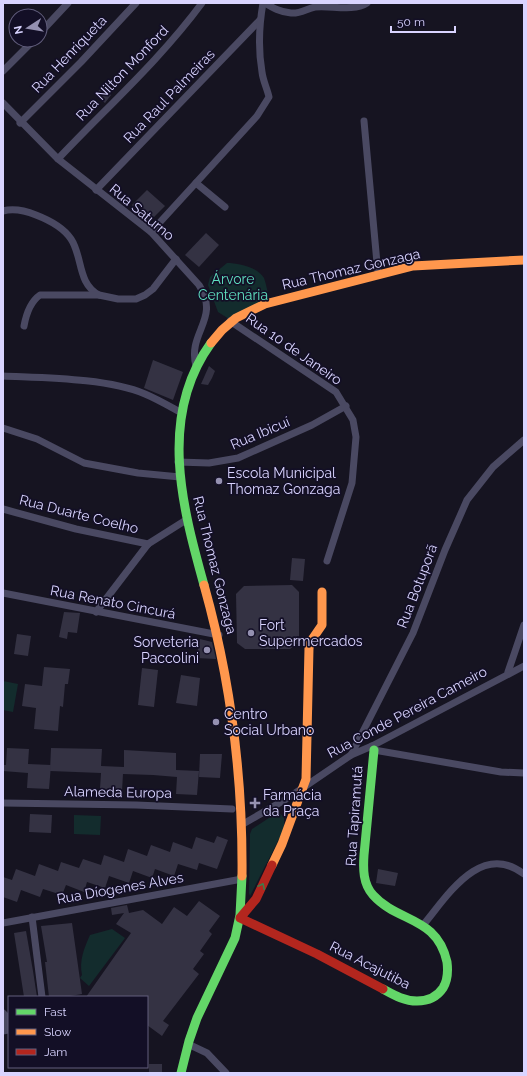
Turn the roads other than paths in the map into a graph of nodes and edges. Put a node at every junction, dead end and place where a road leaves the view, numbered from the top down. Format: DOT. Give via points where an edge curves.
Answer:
graph roads {
  1 [pos="68,3"];
  2 [pos="136,3"];
  3 [pos="202,3"];
  4 [pos="264,3"];
  5 [pos="367,3"];
  6 [pos="260,20"];
  7 [pos="48,24"];
  8 [pos="26,48"];
  9 [pos="3,71"];
  10 [pos="3,103"];
  11 [pos="364,121"];
  12 [pos="20,123"];
  13 [pos="58,159"];
  14 [pos="196,183"];
  15 [pos="96,190"];
  16 [pos="225,207"];
  17 [pos="3,211"];
  18 [pos="151,232"];
  19 [pos="176,259"];
  20 [pos="524,260"];
  21 [pos="378,274"];
  22 [pos="99,295"];
  23 [pos="230,321"];
  24 [pos="24,326"];
  25 [pos="196,366"];
  26 [pos="3,376"];
  27 [pos="346,406"];
  28 [pos="180,412"];
  29 [pos="3,428"];
  30 [pos="524,440"];
  31 [pos="178,462"];
  32 [pos="180,477"];
  33 [pos="3,509"];
  34 [pos="186,520"];
  35 [pos="148,544"];
  36 [pos="327,561"];
  37 [pos="322,592"];
  38 [pos="3,593"];
  39 [pos="96,612"];
  40 [pos="524,624"];
  41 [pos="219,635"];
  42 [pos="524,666"];
  43 [pos="508,672"];
  44 [pos="373,748"];
  45 [pos="351,755"];
  46 [pos="524,773"];
  47 [pos="304,787"];
  48 [pos="3,803"];
  49 [pos="232,809"];
  50 [pos="243,824"];
  51 [pos="524,874"];
  52 [pos="242,879"];
  53 [pos="32,917"];
  54 [pos="240,918"];
  55 [pos="3,923"];
  56 [pos="424,924"];
  57 [pos="42,996"];
  58 [pos="3,1013"];
  59 [pos="3,1031"];
  60 [pos="188,1044"];
  61 [pos="181,1073"];
  62 [pos="226,1073"];
  1 -- 7 [label="street"];
  2 -- 12 [label="street, Rua Henriqueta"];
  3 -- 13 [label="street, Rua Nilton Monford" via="144,70"];
  4 -- 5 [label="street" via="280,12 292,13 300,13 314,7 360,6"];
  4 -- 6 [label="street"];
  6 -- 14 [label="street" via="260,61 269,96 257,116"];
  6 -- 15 [label="street, Rua Raul Palmeiras"];
  8 -- 9 [label="street"];
  10 -- 12 [label="street, Rua Saturno"];
  11 -- 21 [label="street"];
  12 -- 13 [label="street, Rua Saturno"];
  13 -- 15 [label="street, Rua Saturno"];
  14 -- 16 [label="street"];
  14 -- 18 [label="street"];
  15 -- 18 [label="street, Rua Saturno"];
  17 -- 22 [label="street" via="28,212 61,227 74,244 82,274 91,290"];
  18 -- 19 [label="street, Rua Saturno"];
  19 -- 22 [label="street" via="153,289 145,295 128,299"];
  19 -- 25 [label="street, Rua Saturno" via="199,285 207,307 195,342"];
  20 -- 21 [label="main road, Rua Thomaz Gonzaga" via="433,264"];
  21 -- 23 [label="main road, Rua Thomaz Gonzaga" via="265,304"];
  22 -- 24 [label="street" via="40,295 27,313"];
  23 -- 25 [label="main road, Rua Thomaz Gonzaga"];
  23 -- 27 [label="street, Rua 10 de Janeiro" via="336,392"];
  25 -- 28 [label="main road, Rua Thomaz Gonzaga"];
  26 -- 28 [label="street" via="103,384 144,393"];
  27 -- 31 [label="street, Rua Ibicuí" via="312,425 238,458 209,463"];
  27 -- 36 [label="street, Rua 10 de Janeiro" via="353,420 355,456 348,499"];
  28 -- 31 [label="main road, Rua Thomaz Gonzaga"];
  29 -- 32 [label="street" via="37,439 84,464"];
  30 -- 45 [label="street, Rua Botuporã" via="494,467 467,500 413,633"];
  31 -- 32 [label="main road, Rua Thomaz Gonzaga"];
  32 -- 34 [label="main road, Rua Thomaz Gonzaga"];
  33 -- 35 [label="street, Rua Duarte Coelho" via="76,529"];
  34 -- 35 [label="street"];
  34 -- 41 [label="main road, Rua Thomaz Gonzaga"];
  35 -- 39 [label="street"];
  37 -- 47 [label="main road" via="322,625 311,641 310,648 307,771"];
  38 -- 39 [label="street, Rua Renato Cincurá"];
  39 -- 41 [label="street, Rua Renato Cincurá"];
  40 -- 43 [label="street"];
  41 -- 50 [label="main road, Rua Thomaz Gonzaga" via="234,727"];
  42 -- 43 [label="street, Rua Conde Pereira Cameiro"];
  43 -- 44 [label="street, Rua Conde Pereira Cameiro"];
  44 -- 45 [label="street, Rua Conde Pereira Cameiro"];
  44 -- 46 [label="street" via="501,772"];
  44 -- 56 [label="main road, Rua Tapiramutá" via="363,869 366,884 372,895 382,904"];
  45 -- 47 [label="street, Rua Conde Pereira Cameiro"];
  47 -- 50 [label="street, Rua Conde Pereira Cameiro"];
  54 -- 47 [label="main road, one-way" via="256,899 282,844"];
  48 -- 49 [label="street, Alameda Europa" via="129,804"];
  50 -- 52 [label="main road, Rua Thomaz Gonzaga"];
  51 -- 56 [label="street" via="512,866 499,864 477,868 467,874"];
  52 -- 53 [label="street, Rua Díogenes Alves"];
  52 -- 54 [label="main road, Rua Thomaz Gonzaga"];
  53 -- 55 [label="street, Rua Díogenes Alves"];
  53 -- 57 [label="street"];
  54 -- 56 [label="main road, Rua Acajutiba" via="317,954 398,997 416,1002 434,996 443,987 447,978 445,955 439,941"];
  54 -- 60 [label="main road, Rua Thomaz Gonzaga" via="229,953 200,1010"];
  58 -- 59 [label="street" via="8,1030"];
  60 -- 61 [label="main road, Rua Thomaz Gonzaga"];
  60 -- 62 [label="street" via="207,1052"];
}
